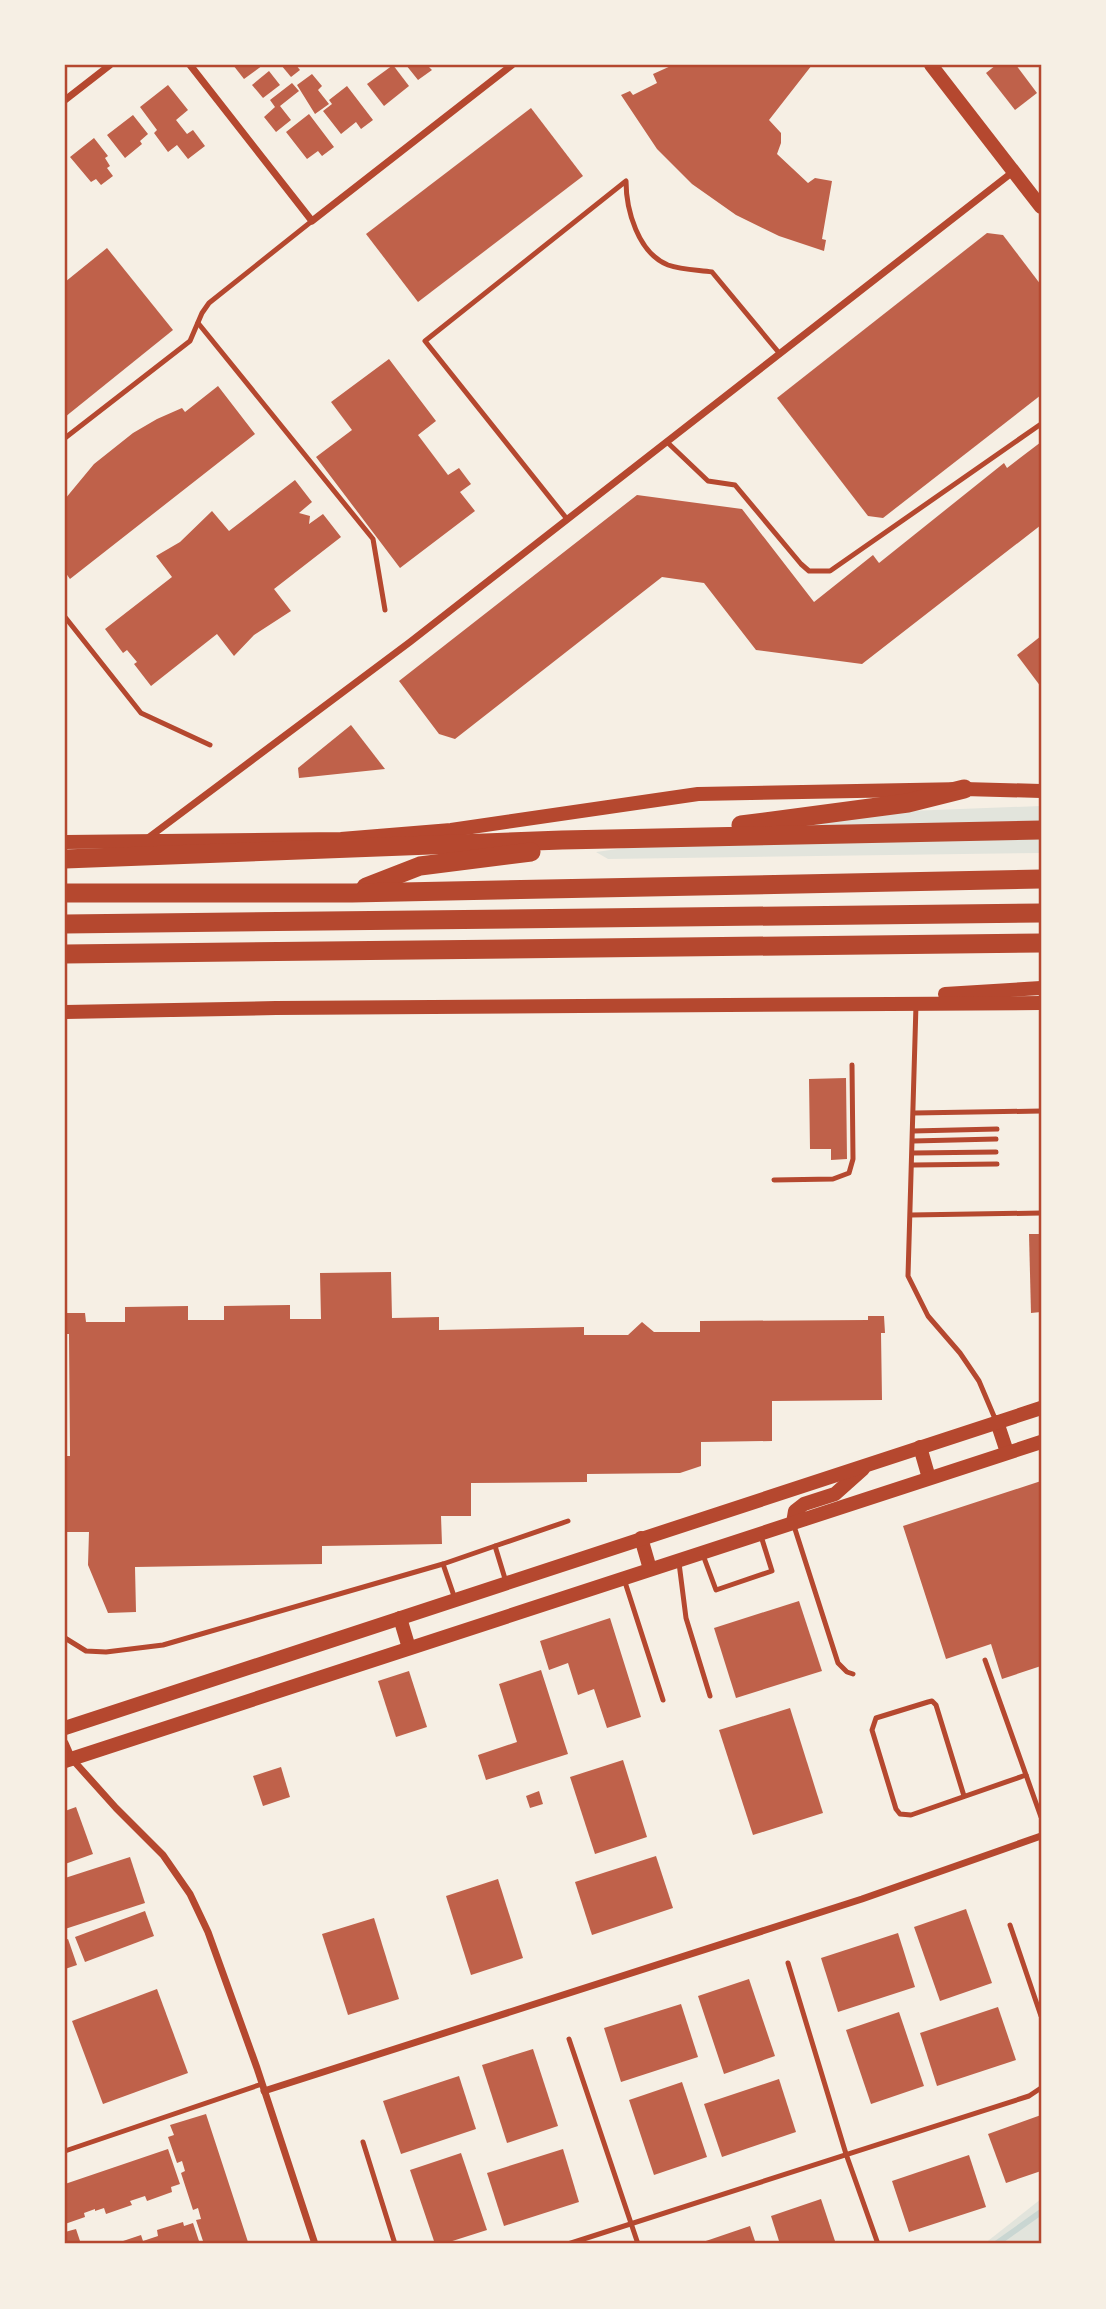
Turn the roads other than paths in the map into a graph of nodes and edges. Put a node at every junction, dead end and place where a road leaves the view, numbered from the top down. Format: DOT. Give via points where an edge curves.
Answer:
graph roads {
  1 [pos="110,65"];
  2 [pos="190,65"];
  3 [pos="512,65"];
  4 [pos="931,65"];
  5 [pos="65,100"];
  6 [pos="1014,171"];
  7 [pos="1041,207"];
  8 [pos="313,221"];
  9 [pos="198,323"];
  10 [pos="780,354"];
  11 [pos="1041,424"];
  12 [pos="65,438"];
  13 [pos="667,442"];
  14 [pos="567,519"];
  15 [pos="384,610"];
  16 [pos="65,617"];
  17 [pos="210,746"];
  18 [pos="964,789"];
  19 [pos="1041,791"];
  20 [pos="1041,830"];
  21 [pos="65,842"];
  22 [pos="142,843"];
  23 [pos="65,859"];
  24 [pos="1041,879"];
  25 [pos="65,893"];
  26 [pos="352,893"];
  27 [pos="1041,913"];
  28 [pos="65,924"];
  29 [pos="1041,943"];
  30 [pos="65,954"];
  31 [pos="1041,988"];
  32 [pos="920,1002"];
  33 [pos="1041,1003"];
  34 [pos="65,1012"];
  35 [pos="852,1065"];
  36 [pos="1041,1111"];
  37 [pos="914,1113"];
  38 [pos="997,1129"];
  39 [pos="913,1131"];
  40 [pos="996,1139"];
  41 [pos="913,1141"];
  42 [pos="996,1152"];
  43 [pos="913,1153"];
  44 [pos="997,1164"];
  45 [pos="912,1165"];
  46 [pos="774,1180"];
  47 [pos="1041,1213"];
  48 [pos="911,1215"];
  49 [pos="1041,1408"];
  50 [pos="997,1422"];
  51 [pos="1041,1441"];
  52 [pos="920,1447"];
  53 [pos="1007,1452"];
  54 [pos="869,1464"];
  55 [pos="929,1478"];
  56 [pos="568,1521"];
  57 [pos="793,1522"];
  58 [pos="760,1533"];
  59 [pos="641,1538"];
  60 [pos="495,1546"];
  61 [pos="702,1552"];
  62 [pos="678,1560"];
  63 [pos="443,1564"];
  64 [pos="650,1570"];
  65 [pos="624,1578"];
  66 [pos="506,1583"];
  67 [pos="455,1600"];
  68 [pos="400,1618"];
  69 [pos="65,1638"];
  70 [pos="409,1648"];
  71 [pos="985,1660"];
  72 [pos="853,1674"];
  73 [pos="710,1696"];
  74 [pos="663,1700"];
  75 [pos="65,1728"];
  76 [pos="65,1743"];
  77 [pos="69,1760"];
  78 [pos="1026,1775"];
  79 [pos="964,1796"];
  80 [pos="1041,1817"];
  81 [pos="1041,1836"];
  82 [pos="1010,1925"];
  83 [pos="788,1963"];
  84 [pos="1041,2015"];
  85 [pos="569,2039"];
  86 [pos="263,2087"];
  87 [pos="1041,2088"];
  88 [pos="363,2142"];
  89 [pos="65,2151"];
  90 [pos="846,2154"];
  91 [pos="631,2224"];
  92 [pos="315,2244"];
  93 [pos="395,2244"];
  94 [pos="568,2244"];
  95 [pos="638,2244"];
  96 [pos="878,2244"];
  1 -- 5 [label="street"];
  2 -- 8 [label="street"];
  3 -- 8 [label="street"];
  4 -- 6 [label="main road"];
  6 -- 7 [label="main road"];
  6 -- 10 [label="street"];
  8 -- 9 [label="lane" via="209,303"];
  9 -- 12 [label="lane" via="190,341"];
  9 -- 15 [label="lane" via="373,539"];
  10 -- 13 [label="street"];
  10 -- 14 [label="lane" via="712,272 667,265 653,254 630,216 626,181 425,341"];
  11 -- 13 [label="lane" via="830,571 814,572 801,564 735,485 708,481"];
  13 -- 14 [label="street"];
  14 -- 22 [label="street"];
  16 -- 17 [label="lane" via="141,713"];
  18 -- 19 [label="main road"];
  18 -- 22 [label="main road" via="698,794 424,832 341,839"];
  18 -- 26 [label="highway" via="908,803 420,866"];
  20 -- 23 [label="highway" via="562,840"];
  21 -- 22 [label="main road"];
  24 -- 26 [label="highway"];
  25 -- 26 [label="highway"];
  27 -- 28 [label="highway"];
  29 -- 30 [label="highway"];
  31 -- 32 [label="main road" via="942,994"];
  32 -- 33 [label="main road"];
  32 -- 34 [label="main road"];
  32 -- 37 [label="lane"];
  35 -- 46 [label="lane" via="853,1159 849,1173 833,1180"];
  36 -- 37 [label="lane"];
  37 -- 39 [label="lane"];
  38 -- 39 [label="lane"];
  39 -- 41 [label="lane"];
  40 -- 41 [label="lane"];
  41 -- 43 [label="lane"];
  42 -- 43 [label="lane"];
  43 -- 45 [label="lane"];
  44 -- 45 [label="lane"];
  45 -- 48 [label="lane"];
  47 -- 48 [label="lane"];
  48 -- 50 [label="lane" via="908,1276 928,1316 979,1381"];
  49 -- 50 [label="main road"];
  50 -- 52 [label="main road"];
  50 -- 53 [label="main road"];
  51 -- 53 [label="main road"];
  52 -- 54 [label="main road"];
  52 -- 55 [label="main road"];
  53 -- 55 [label="main road"];
  54 -- 57 [label="main road" via="835,1493 804,1504 795,1511"];
  54 -- 59 [label="main road"];
  55 -- 57 [label="main road"];
  56 -- 60 [label="lane"];
  57 -- 58 [label="main road"];
  57 -- 72 [label="lane" via="838,1662"];
  58 -- 61 [label="main road"];
  58 -- 61 [label="lane" via="772,1572 727,1587 716,1590"];
  59 -- 64 [label="main road"];
  59 -- 66 [label="main road"];
  60 -- 63 [label="lane"];
  60 -- 66 [label="lane"];
  61 -- 62 [label="main road"];
  62 -- 64 [label="main road"];
  62 -- 73 [label="lane" via="686,1618"];
  63 -- 67 [label="lane"];
  63 -- 69 [label="lane" via="163,1644 86,1651"];
  64 -- 65 [label="main road"];
  65 -- 70 [label="main road"];
  65 -- 74 [label="lane"];
  66 -- 67 [label="main road"];
  67 -- 68 [label="main road"];
  68 -- 70 [label="main road"];
  68 -- 75 [label="main road"];
  70 -- 77 [label="main road"];
  71 -- 78 [label="lane"];
  76 -- 77 [label="street"];
  77 -- 86 [label="street" via="163,1855 190,1894"];
  78 -- 79 [label="lane"];
  78 -- 80 [label="lane"];
  79 -- 79 [label="lane" via="911,1815 900,1814 872,1730 876,1718 932,1701"];
  81 -- 86 [label="street" via="862,1899"];
  82 -- 84 [label="lane"];
  83 -- 90 [label="lane"];
  85 -- 91 [label="lane"];
  86 -- 89 [label="lane"];
  86 -- 92 [label="street"];
  87 -- 90 [label="lane" via="1029,2096"];
  88 -- 93 [label="lane"];
  90 -- 91 [label="lane"];
  90 -- 96 [label="lane"];
  91 -- 94 [label="lane"];
  91 -- 95 [label="lane"];
}
